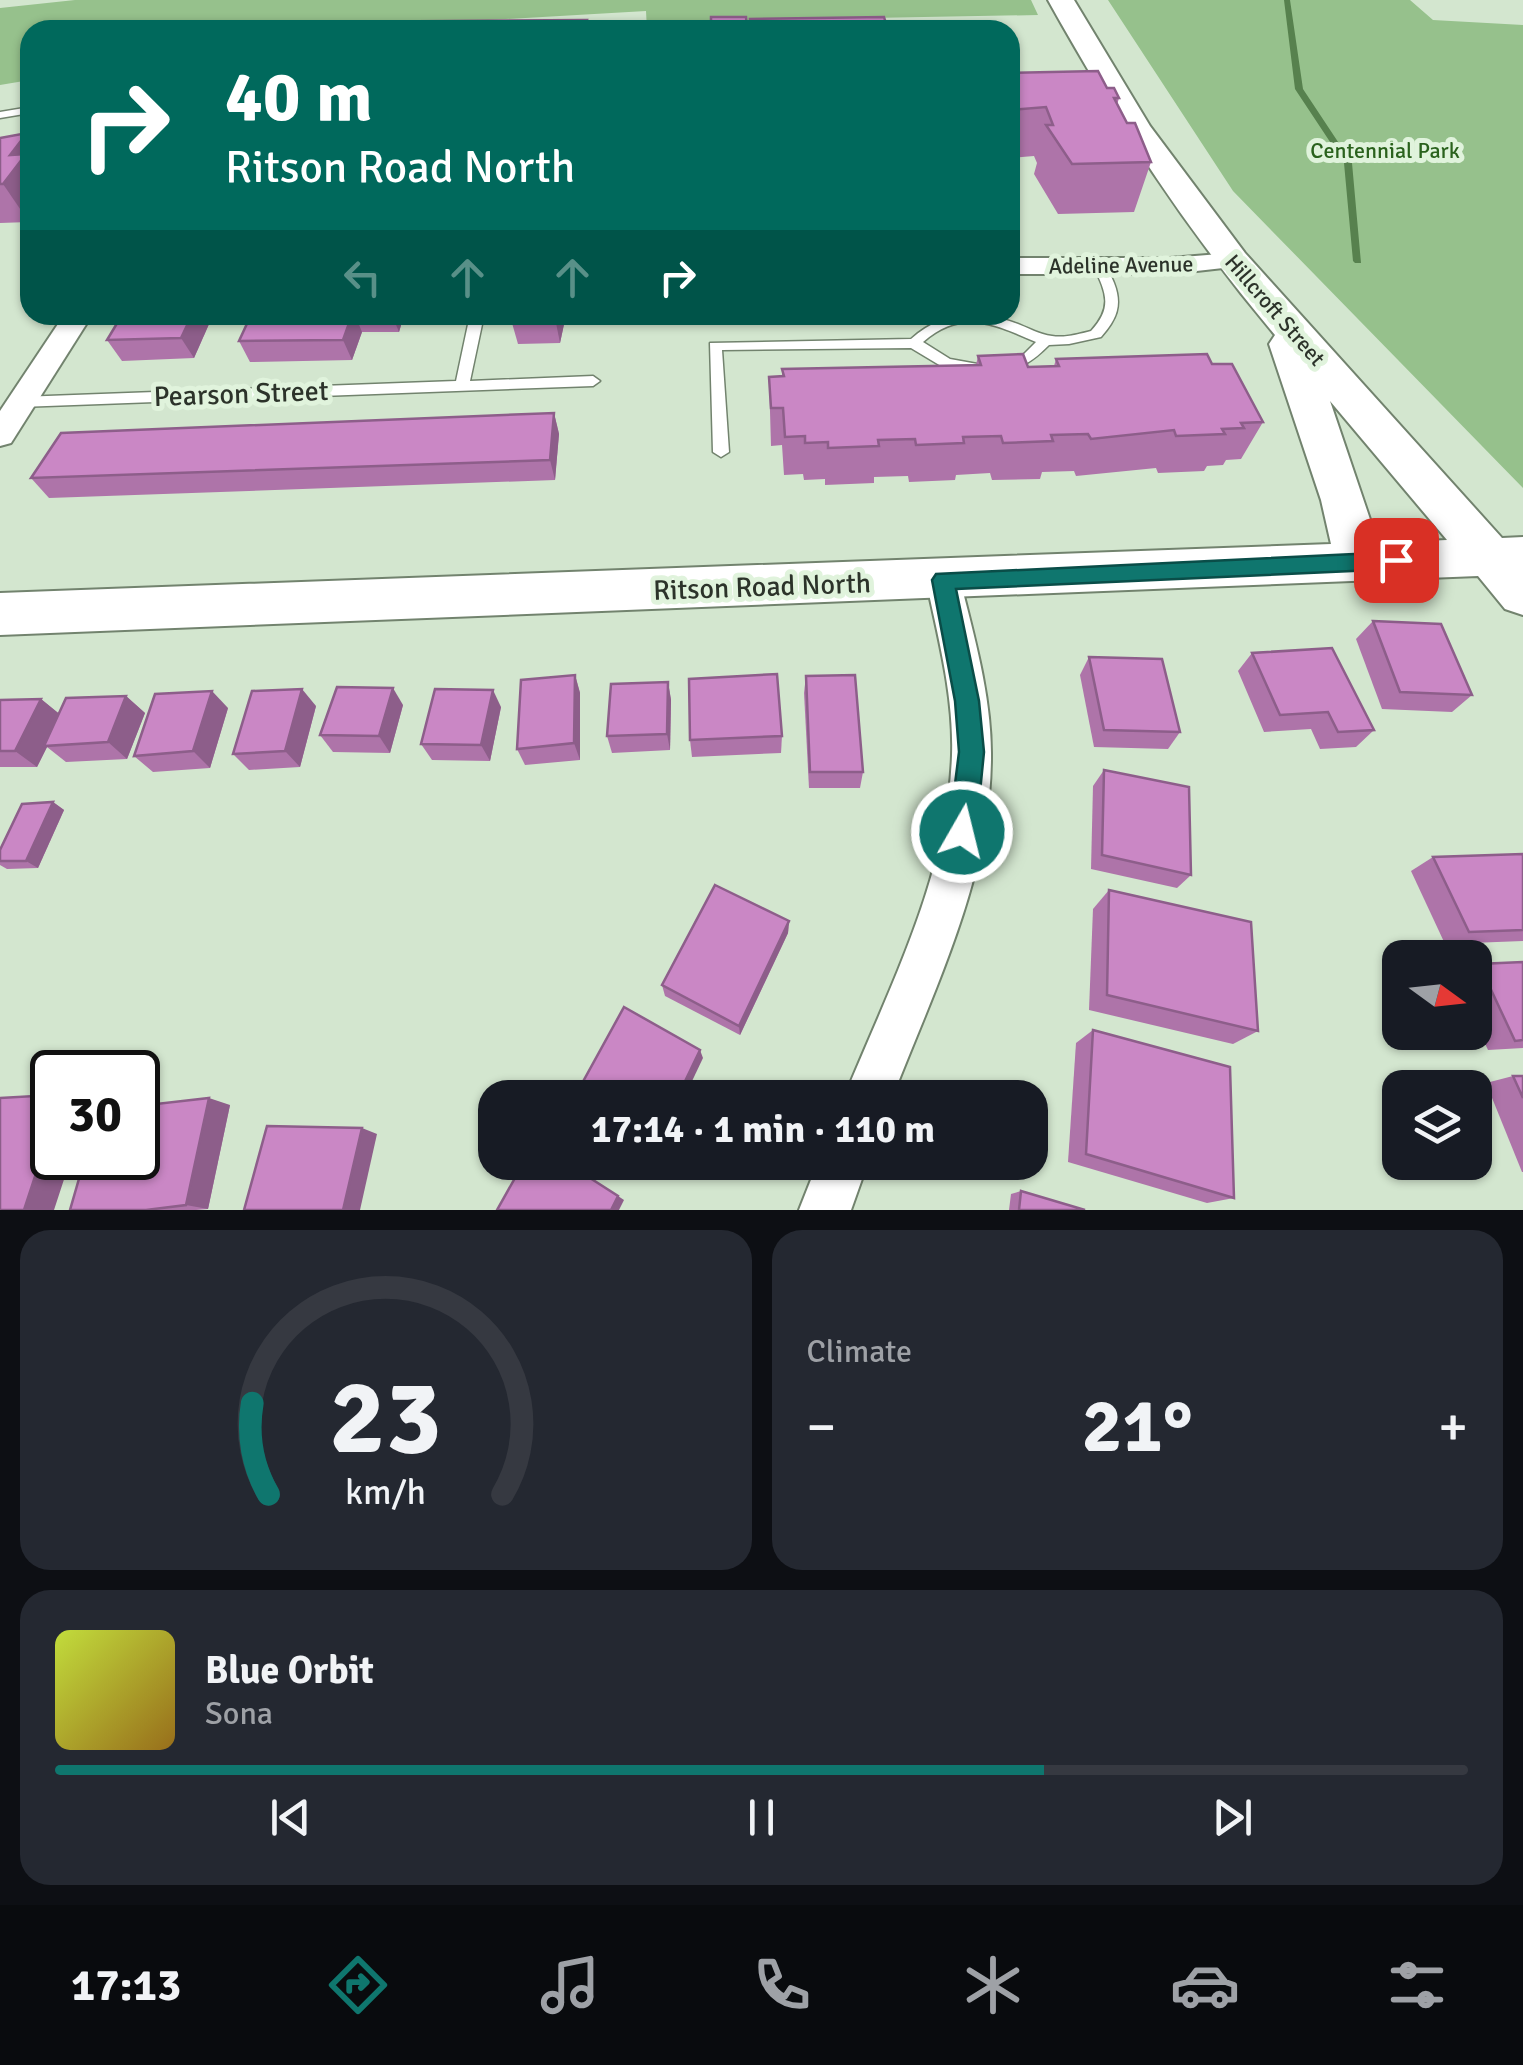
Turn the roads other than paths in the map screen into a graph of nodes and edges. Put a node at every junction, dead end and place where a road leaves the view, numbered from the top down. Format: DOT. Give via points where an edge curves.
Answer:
graph roads {
  1 [pos="1061,0"];
  2 [pos="1232,260"];
  3 [pos="1020,266"];
  4 [pos="1100,267"];
  5 [pos="1270,303"];
  6 [pos="71,325"];
  7 [pos="475,325"];
  8 [pos="940,325"];
  9 [pos="1014,325"];
  10 [pos="1045,341"];
  11 [pos="914,344"];
  12 [pos="593,381"];
  13 [pos="462,386"];
  14 [pos="20,402"];
  15 [pos="0,435"];
  16 [pos="721,452"];
  17 [pos="1507,556"];
  18 [pos="1358,561"];
  19 [pos="944,580"];
  20 [pos="1523,595"];
  21 [pos="0,614"];
  22 [pos="875,1080"];
  23 [pos="836,1180"];
  24 [pos="825,1210"];
  1 -- 2 [label="main road, Hillcroft Street" via="1094,82"];
  2 -- 4 [label="street, Adeline Avenue"];
  2 -- 5 [label="main road, Hillcroft Street"];
  3 -- 4 [label="street, Adeline Avenue"];
  4 -- 10 [label="lane" via="1116,301 1110,320 1096,334"];
  5 -- 17 [label="main road, Hillcroft Street"];
  5 -- 18 [label="main road" via="1344,500"];
  6 -- 14 [label="street"];
  7 -- 13 [label="lane"];
  8 -- 11 [label="lane"];
  9 -- 10 [label="lane"];
  10 -- 11 [label="lane" via="1027,359 982,368 946,364"];
  11 -- 16 [label="lane" via="715,346"];
  12 -- 13 [label="lane, Pearson Street"];
  13 -- 14 [label="lane, Pearson Street"];
  14 -- 15 [label="street"];
  17 -- 18 [label="main road, Ritson Road North"];
  17 -- 20 [label="main road, Hillcroft Street"];
  18 -- 19 [label="main road, Ritson Road North"];
  19 -- 21 [label="main road, Ritson Road North"];
  19 -- 22 [label="street" via="967,701 968,806 942,906"];
  23 -- 24 [label="street"];
}
